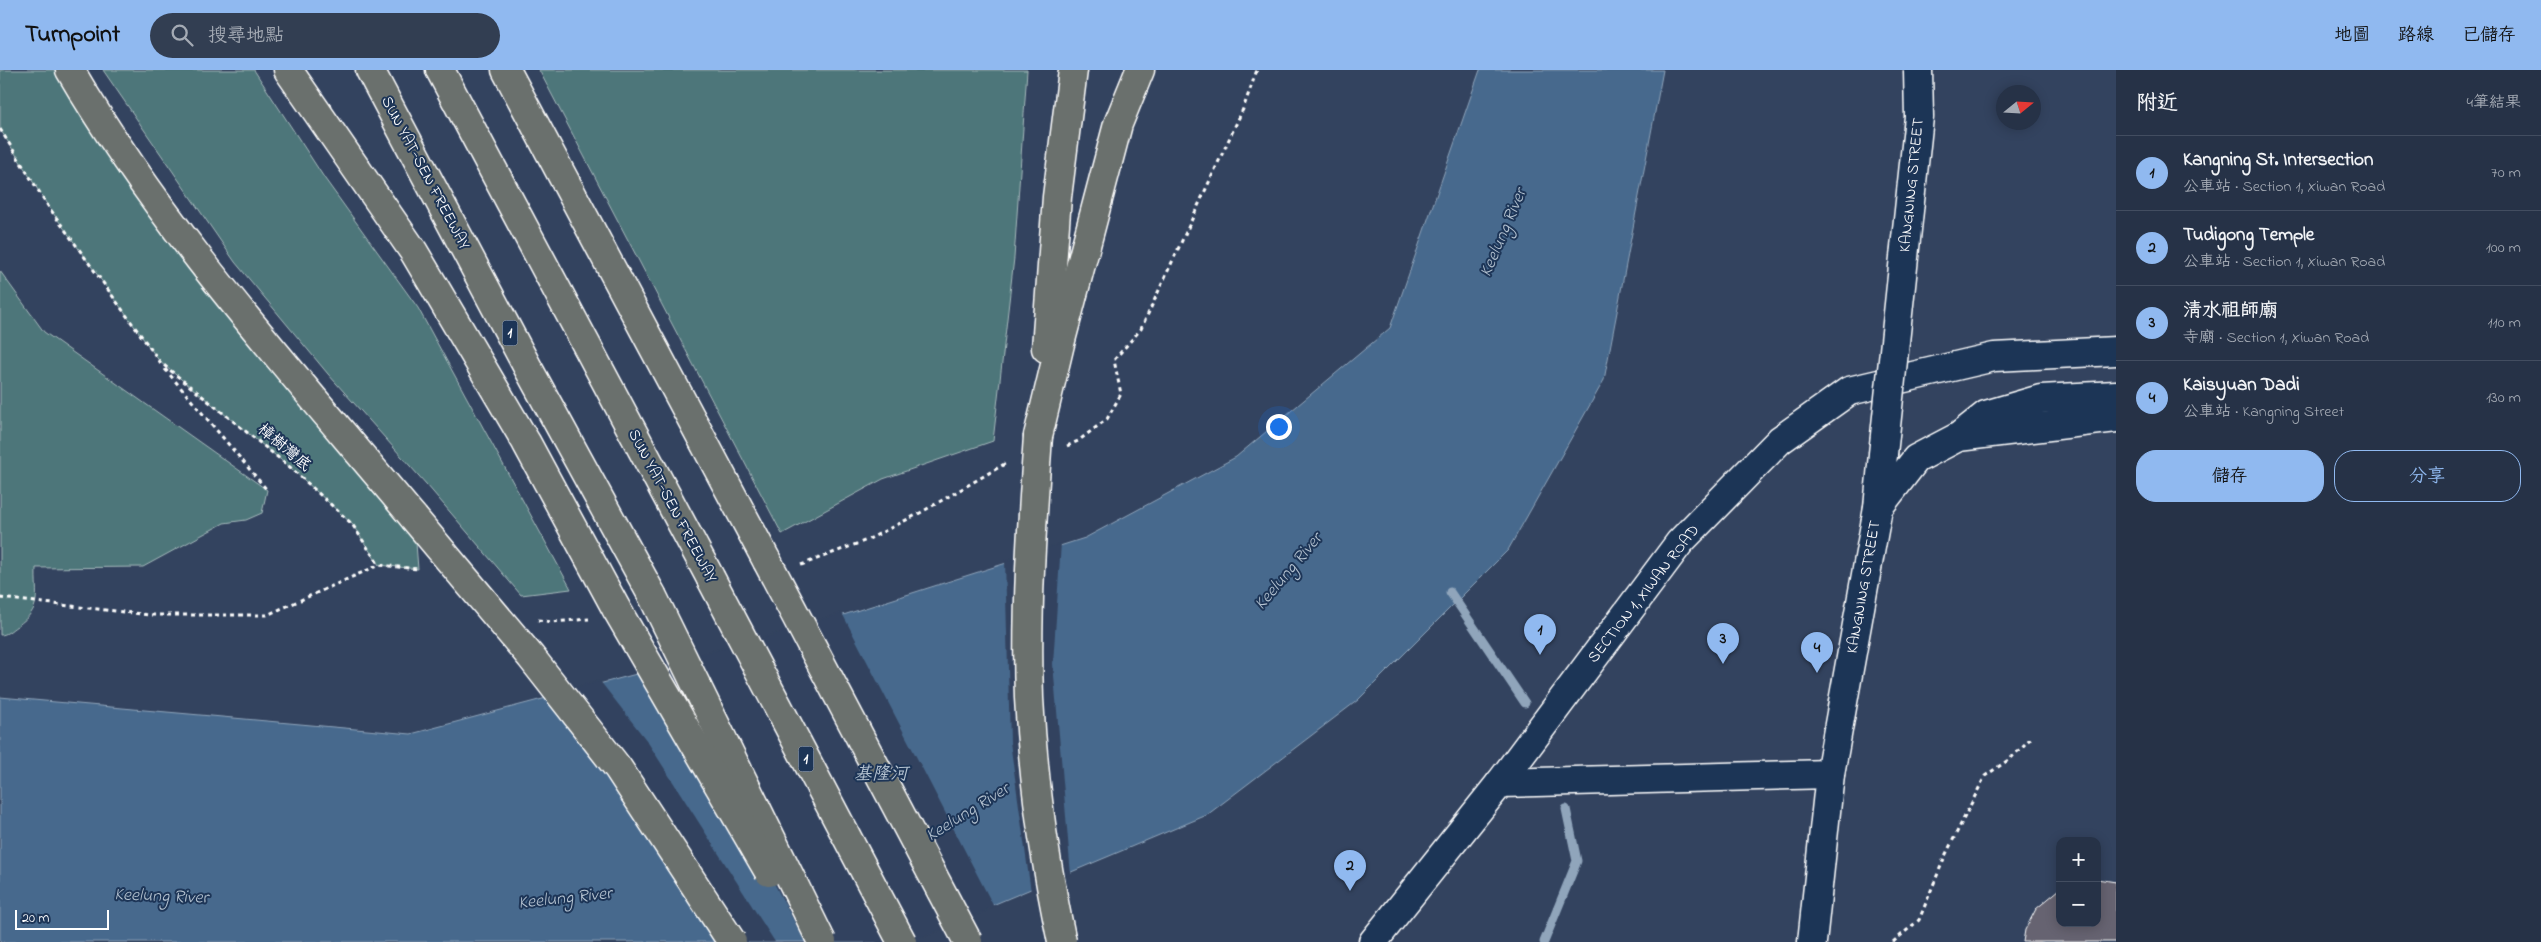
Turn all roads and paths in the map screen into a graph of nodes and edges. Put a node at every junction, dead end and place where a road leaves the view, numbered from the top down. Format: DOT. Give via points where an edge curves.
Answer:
graph roads {
  1 [pos="70,70"];
  2 [pos="288,70"];
  3 [pos="370,70"];
  4 [pos="440,70"];
  5 [pos="506,70"];
  6 [pos="1073,70"];
  7 [pos="1140,70"];
  8 [pos="1918,70"];
  9 [pos="0,129"];
  10 [pos="2116,351"];
  11 [pos="160,362"];
  12 [pos="2116,395"];
  13 [pos="2116,418"];
  14 [pos="1038,436"];
  15 [pos="1958,437"];
  16 [pos="267,490"];
  17 [pos="1878,508"];
  18 [pos="379,565"];
  19 [pos="425,575"];
  20 [pos="0,598"];
  21 [pos="2031,738"];
  22 [pos="1830,774"];
  23 [pos="1500,783"];
  24 [pos="732,942"];
  25 [pos="810,942"];
  26 [pos="822,942"];
  27 [pos="902,942"];
  28 [pos="968,942"];
  29 [pos="1062,942"];
  30 [pos="1373,942"];
  31 [pos="1812,942"];
  32 [pos="1893,942"];
  1 -- 24 [label="highway, bridge" via="102,123 213,277 531,657 618,768"];
  2 -- 25 [label="highway, bridge" via="414,252 526,442 616,610"];
  3 -- 26 [label="highway, SUN YAT-SEN FREEWAY / 1, bridge" via="652,595"];
  4 -- 27 [label="highway, SUN YAT-SEN FREEWAY / 1, bridge"];
  5 -- 28 [label="highway, bridge"];
  6 -- 14 [label="highway" via="1057,197"];
  7 -- 14 [label="highway" via="1118,124"];
  8 -- 17 [label="street, KANGNING STREET, bridge" via="1919,117"];
  9 -- 11 [label="path, 樟樹灣底" via="48,206"];
  10 -- 23 [label="street, SECTION 1, XIWAN ROAD" via="1994,357 1849,390 1780,440 1680,542"];
  11 -- 16 [label="path, 樟樹灣底"];
  11 -- 18 [label="path, 樟樹灣底" via="291,468 352,524"];
  12 -- 15 [label="street" via="2041,399 1986,415"];
  13 -- 15 [label="street"];
  14 -- 29 [label="highway, bridge" via="1028,608 1029,698 1047,870"];
  15 -- 17 [label="street" via="1916,459"];
  17 -- 22 [label="street, KANGNING STREET"];
  18 -- 19 [label="path" via="418,569"];
  18 -- 20 [label="path" via="267,616 150,615"];
  21 -- 32 [label="path" via="1985,776 1945,856 1920,920"];
  22 -- 23 [label="street"];
  22 -- 31 [label="street, KANGNING STREET"];
  23 -- 30 [label="street, SECTION 1, XIWAN ROAD"];
}
